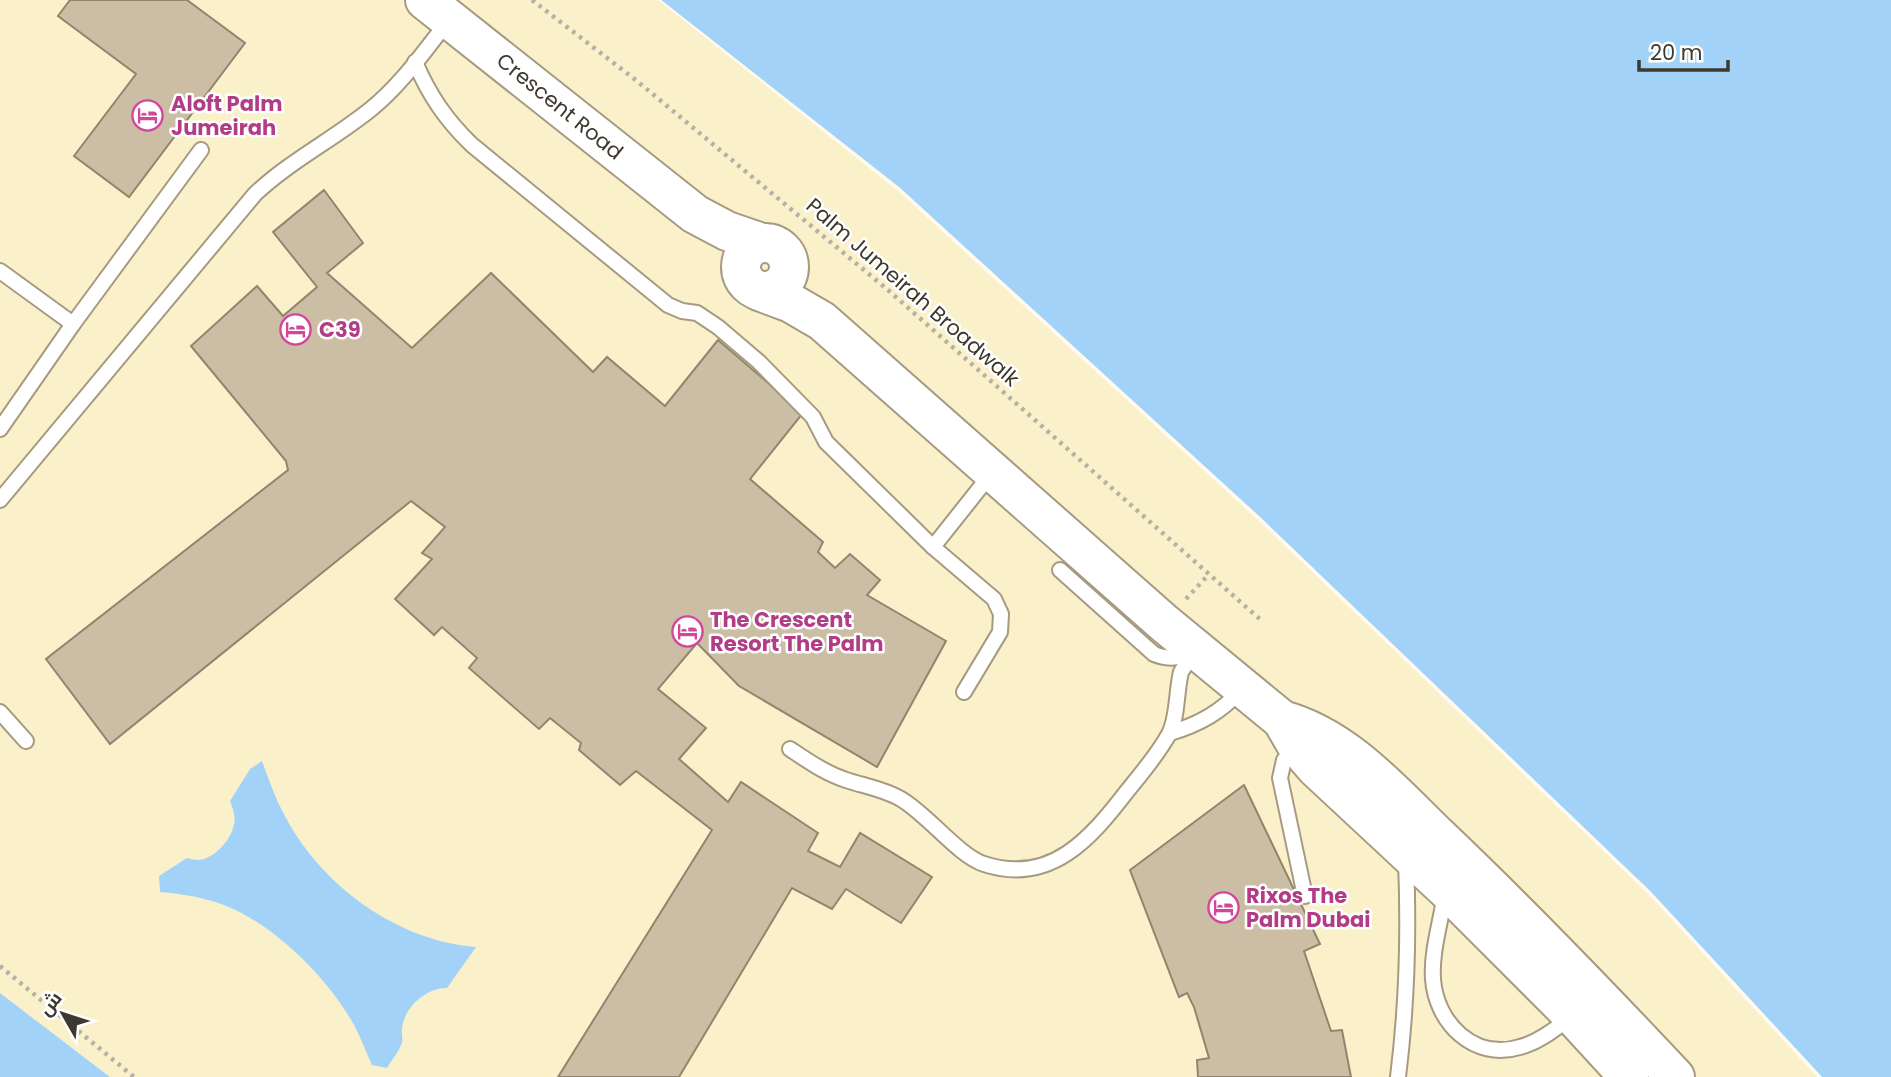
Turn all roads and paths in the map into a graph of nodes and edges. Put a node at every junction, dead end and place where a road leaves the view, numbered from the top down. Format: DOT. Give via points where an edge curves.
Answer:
graph roads {
  1 [pos="532,0"];
  2 [pos="438,9"];
  3 [pos="415,62"];
  4 [pos="201,150"];
  5 [pos="0,271"];
  6 [pos="73,324"];
  7 [pos="0,429"];
  8 [pos="992,472"];
  9 [pos="0,500"];
  10 [pos="933,547"];
  11 [pos="1060,570"];
  12 [pos="1115,600"];
  13 [pos="1262,621"];
  14 [pos="1196,650"];
  15 [pos="1242,688"];
  16 [pos="964,692"];
  17 [pos="0,712"];
  18 [pos="1170,733"];
  19 [pos="1289,733"];
  20 [pos="26,741"];
  21 [pos="790,749"];
  22 [pos="1406,853"];
  23 [pos="1446,890"];
  24 [pos="1305,896"];
  25 [pos="0,967"];
  26 [pos="1584,1004"];
  27 [pos="134,1077"];
  28 [pos="1398,1077"];
  29 [pos="1629,1077"];
  30 [pos="1675,1077"];
  1 -- 13 [label="path, Palm Jumeirah Broadwalk" via="888,290"];
  2 -- 3 [label="lane"];
  2 -- 8 [label="main road, Crescent Road" via="763,267 804,294 821,321"];
  3 -- 9 [label="lane" via="369,111 289,164 255,194"];
  3 -- 10 [label="lane" via="438,108 463,136 668,305 697,313 759,362 813,416 826,442"];
  4 -- 6 [label="lane"];
  5 -- 6 [label="lane"];
  6 -- 7 [label="lane"];
  8 -- 10 [label="lane"];
  8 -- 12 [label="main road, Crescent Road"];
  10 -- 16 [label="lane" via="994,598 1001,614 1000,632"];
  11 -- 12 [label="lane"];
  12 -- 14 [label="main road, Crescent Road"];
  14 -- 15 [label="main road, Crescent Road"];
  14 -- 18 [label="lane" via="1181,672"];
  15 -- 18 [label="lane" via="1210,717"];
  15 -- 19 [label="main road, Crescent Road"];
  17 -- 20 [label="lane"];
  18 -- 21 [label="lane" via="1116,805 1070,852 1055,862 1017,870 981,863 898,797 826,771"];
  19 -- 22 [label="main road" via="1316,768"];
  19 -- 24 [label="lane" via="1280,778"];
  19 -- 26 [label="main road" via="1311,729 1370,773 1499,894"];
  22 -- 23 [label="main road"];
  22 -- 28 [label="lane" via="1408,962"];
  23 -- 26 [label="main road"];
  23 -- 26 [label="lane" via="1432,977 1435,998 1458,1035 1497,1051 1518,1048 1547,1035"];
  25 -- 27 [label="path"];
  26 -- 29 [label="main road"];
  26 -- 30 [label="main road"];
}
